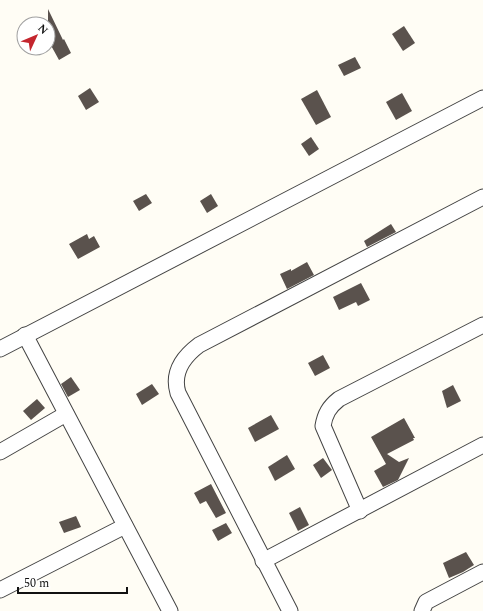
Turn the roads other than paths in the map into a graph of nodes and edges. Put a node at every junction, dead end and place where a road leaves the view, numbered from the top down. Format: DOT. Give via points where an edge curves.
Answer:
graph roads {
  1 [pos="483,98"];
  2 [pos="483,197"];
  3 [pos="483,325"];
  4 [pos="25,335"];
  5 [pos="0,349"];
  6 [pos="66,414"];
  7 [pos="483,445"];
  8 [pos="0,452"];
  9 [pos="360,511"];
  10 [pos="125,526"];
  11 [pos="263,561"];
  12 [pos="483,572"];
  13 [pos="0,590"];
  14 [pos="170,611"];
  15 [pos="290,611"];
  16 [pos="422,611"];
  1 -- 4 [label="street"];
  2 -- 11 [label="street" via="199,345 191,351 177,371 178,393"];
  3 -- 9 [label="street" via="330,406 323,426"];
  4 -- 5 [label="street"];
  4 -- 6 [label="street"];
  6 -- 8 [label="street"];
  6 -- 10 [label="street"];
  7 -- 9 [label="street"];
  9 -- 11 [label="street"];
  10 -- 13 [label="street"];
  10 -- 14 [label="street"];
  11 -- 15 [label="street"];
  12 -- 16 [label="street" via="426,602"];
}
